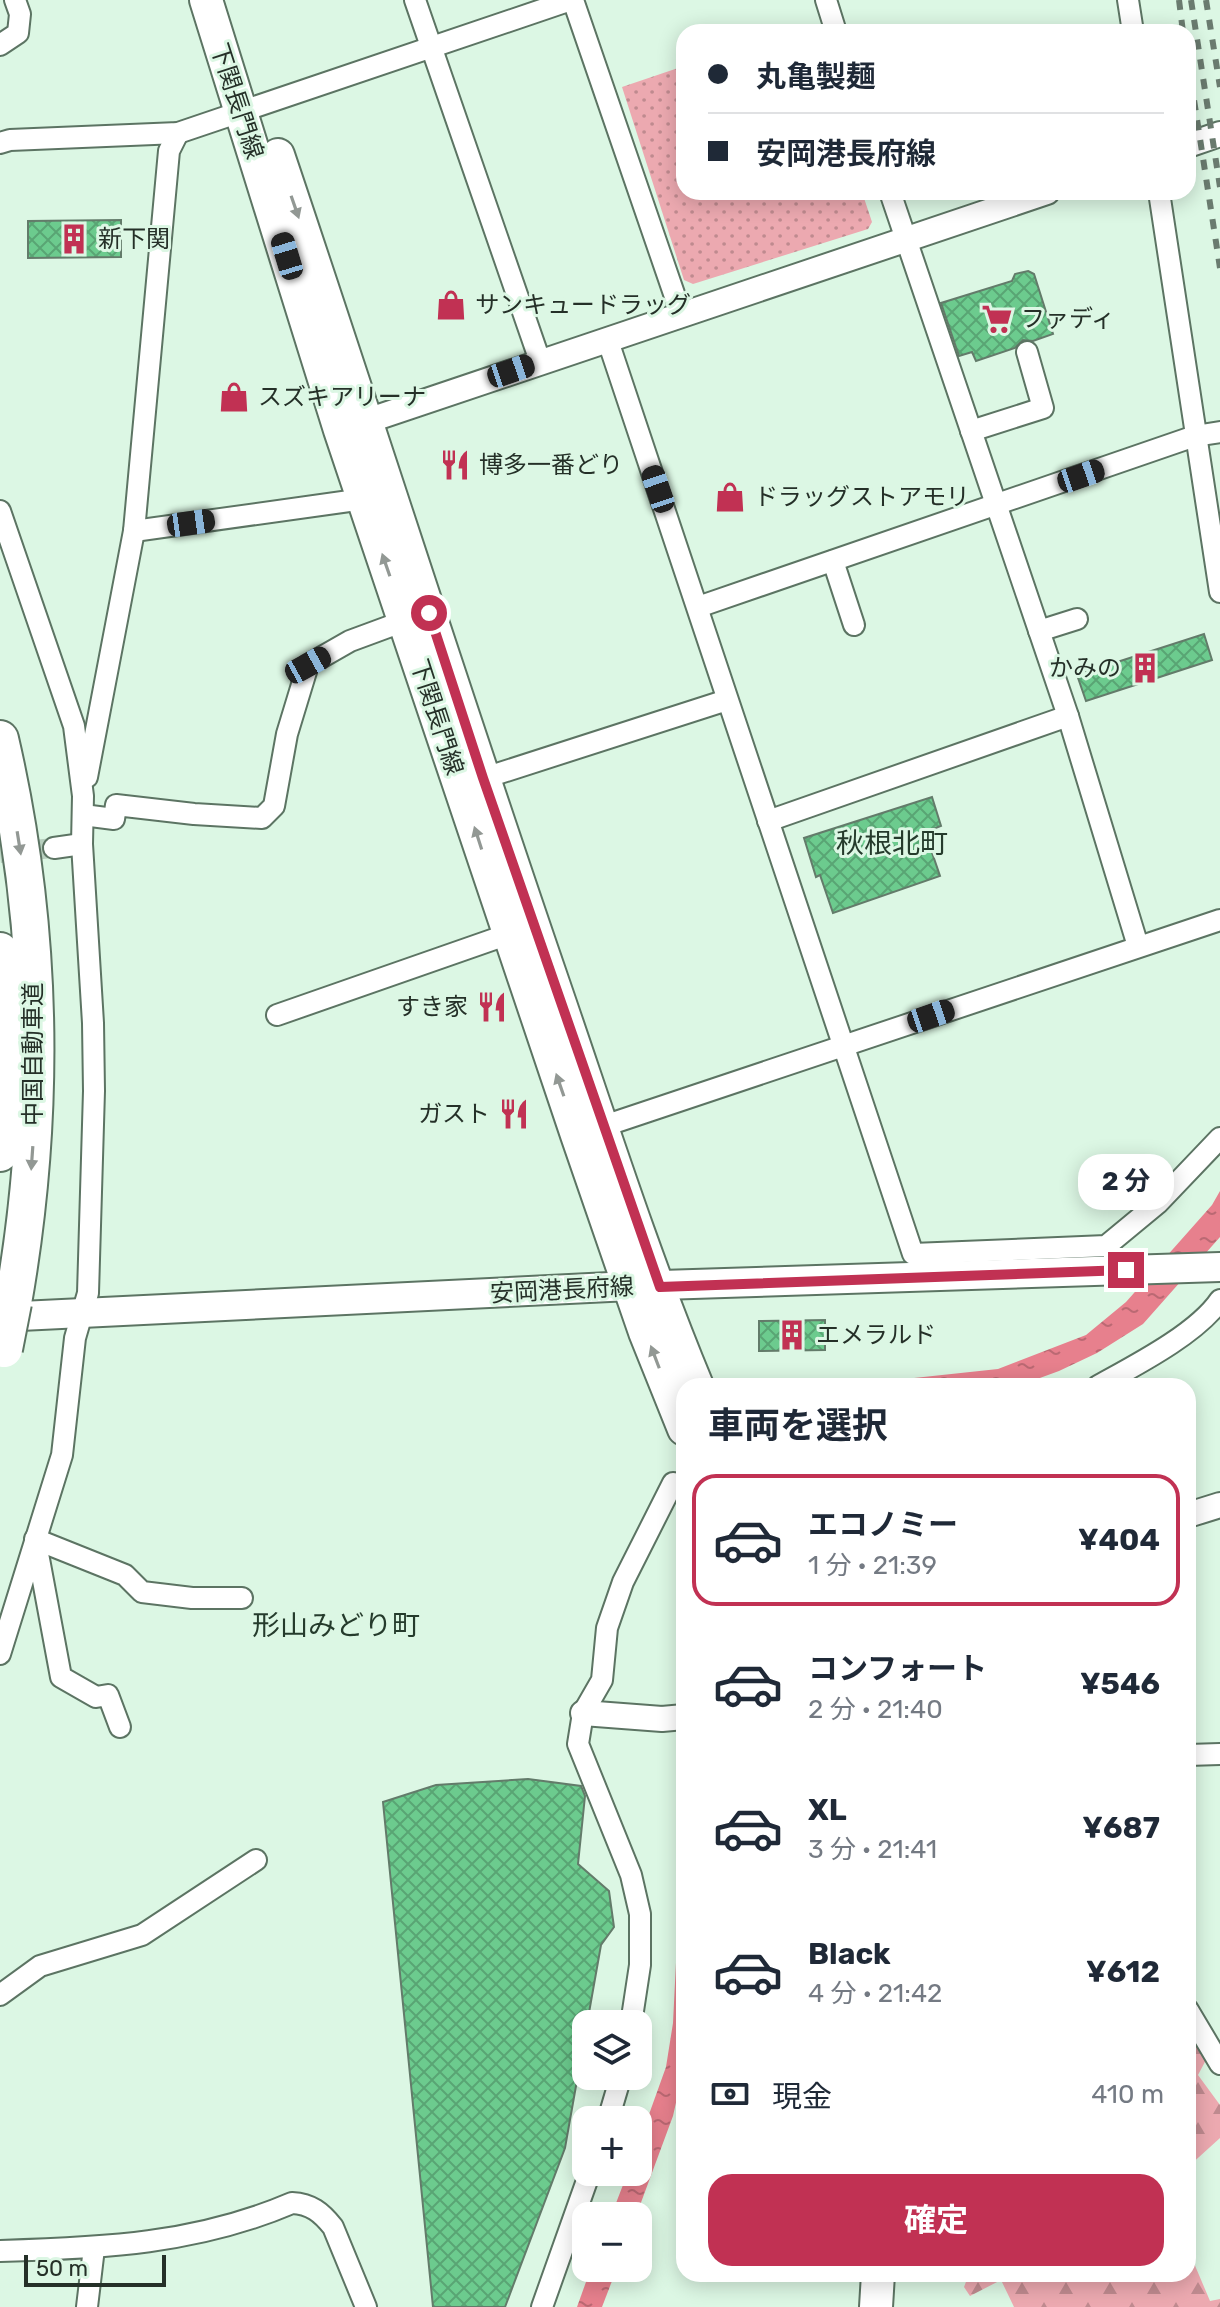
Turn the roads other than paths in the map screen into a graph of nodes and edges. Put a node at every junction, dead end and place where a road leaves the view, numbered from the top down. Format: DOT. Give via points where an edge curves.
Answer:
graph roads {
  1 [pos="15,0"];
  2 [pos="206,0"];
  3 [pos="228,0"];
  4 [pos="415,0"];
  5 [pos="572,0"];
  6 [pos="826,0"];
  7 [pos="1128,0"];
  8 [pos="834,24"];
  9 [pos="1132,24"];
  10 [pos="0,45"];
  11 [pos="430,46"];
  12 [pos="251,108"];
  13 [pos="178,133"];
  14 [pos="1220,134"];
  15 [pos="1196,142"];
  16 [pos="0,143"];
  17 [pos="893,200"];
  18 [pos="1023,200"];
  19 [pos="1160,200"];
  20 [pos="905,239"];
  21 [pos="681,314"];
  22 [pos="608,341"];
  23 [pos="1027,352"];
  24 [pos="540,361"];
  25 [pos="354,426"];
  26 [pos="971,431"];
  27 [pos="1220,432"];
  28 [pos="1195,436"];
  29 [pos="377,496"];
  30 [pos="996,506"];
  31 [pos="0,511"];
  32 [pos="134,531"];
  33 [pos="833,561"];
  34 [pos="1220,592"];
  35 [pos="698,607"];
  36 [pos="417,616"];
  37 [pos="1077,619"];
  38 [pos="854,625"];
  39 [pos="1039,631"];
  40 [pos="727,700"];
  41 [pos="1068,716"];
  42 [pos="0,739"];
  43 [pos="472,782"];
  44 [pos="83,806"];
  45 [pos="768,821"];
  46 [pos="82,844"];
  47 [pos="54,848"];
  48 [pos="1220,920"];
  49 [pos="509,934"];
  50 [pos="1138,946"];
  51 [pos="0,951"];
  52 [pos="277,1015"];
  53 [pos="842,1046"];
  54 [pos="590,1131"];
  55 [pos="1220,1138"];
  56 [pos="0,1153"];
  57 [pos="1220,1267"];
  58 [pos="645,1286"];
  59 [pos="1220,1300"];
  60 [pos="81,1314"];
  61 [pos="4,1334"];
  62 [pos="693,1378"];
  63 [pos="1113,1378"];
  64 [pos="676,1409"];
  65 [pos="673,1483"];
  66 [pos="1220,1505"];
  67 [pos="1196,1512"];
  68 [pos="35,1539"];
  69 [pos="242,1598"];
  70 [pos="0,1654"];
  71 [pos="583,1713"];
  72 [pos="673,1718"];
  73 [pos="120,1727"];
  74 [pos="1220,1754"];
  75 [pos="1196,1755"];
  76 [pos="256,1860"];
  77 [pos="0,1995"];
  78 [pos="633,2010"];
  79 [pos="1196,2024"];
  80 [pos="1220,2064"];
  81 [pos="585,2186"];
  82 [pos="94,2248"];
  83 [pos="0,2251"];
  84 [pos="87,2307"];
  85 [pos="366,2307"];
  86 [pos="542,2307"];
  1 -- 10 [label="street" via="18,33"];
  2 -- 12 [label="main road, 下関長門線"];
  3 -- 12 [label="main road, 下関長門線"];
  4 -- 11 [label="street"];
  5 -- 11 [label="street"];
  5 -- 21 [label="street"];
  6 -- 8 [label="street"];
  7 -- 9 [label="street"];
  11 -- 12 [label="street"];
  11 -- 24 [label="street"];
  12 -- 13 [label="street"];
  12 -- 25 [label="main road, 下関長門線"];
  13 -- 16 [label="street"];
  13 -- 32 [label="street" via="169,151"];
  14 -- 15 [label="street"];
  17 -- 20 [label="street"];
  18 -- 20 [label="street"];
  19 -- 28 [label="street"];
  20 -- 21 [label="street"];
  20 -- 26 [label="street"];
  21 -- 22 [label="street"];
  22 -- 24 [label="street"];
  22 -- 35 [label="street"];
  23 -- 26 [label="street" via="1043,408"];
  24 -- 25 [label="street"];
  25 -- 29 [label="main road, 下関長門線"];
  26 -- 30 [label="street"];
  27 -- 28 [label="street"];
  28 -- 30 [label="street"];
  28 -- 34 [label="street"];
  29 -- 32 [label="street"];
  29 -- 36 [label="main road, 下関長門線"];
  30 -- 33 [label="street"];
  30 -- 39 [label="street"];
  31 -- 44 [label="street" via="74,726"];
  32 -- 44 [label="street"];
  33 -- 35 [label="street"];
  33 -- 38 [label="street"];
  35 -- 40 [label="street"];
  36 -- 43 [label="main road, 下関長門線"];
  36 -- 44 [label="street" via="350,641 308,665 287,734 274,806 262,818 116,805 114,819"];
  37 -- 39 [label="street"];
  39 -- 41 [label="street"];
  40 -- 43 [label="street"];
  40 -- 45 [label="street"];
  41 -- 45 [label="street"];
  41 -- 50 [label="street"];
  42 -- 61 [label="highway, 中国自動車道, one-way" via="27,891 37,1076 31,1166"];
  49 -- 43 [label="main road, 下関長門線, one-way"];
  43 -- 54 [label="main road, 下関長門線"];
  44 -- 46 [label="street"];
  45 -- 53 [label="street"];
  46 -- 47 [label="street"];
  46 -- 60 [label="street" via="94,1091 88,1293"];
  48 -- 50 [label="street"];
  49 -- 52 [label="street"];
  54 -- 49 [label="main road, 下関長門線, one-way"];
  50 -- 53 [label="street"];
  51 -- 56 [label="highway, 中国自動車道" via="5,1076"];
  53 -- 54 [label="street"];
  53 -- 55 [label="street" via="913,1254 1106,1246 1158,1203"];
  54 -- 58 [label="main road, 下関長門線"];
  57 -- 58 [label="main road, 安岡港長府線"];
  58 -- 60 [label="main road, 安岡港長府線"];
  58 -- 62 [label="main road, 下関長門線"];
  64 -- 58 [label="main road, 下関長門線, one-way" via="645,1332"];
  59 -- 63 [label="street" via="1188,1331"];
  60 -- 61 [label="main road, 安岡港長府線"];
  60 -- 68 [label="street" via="62,1455"];
  65 -- 71 [label="street" via="623,1582 607,1628 602,1680"];
  66 -- 67 [label="street"];
  68 -- 69 [label="street" via="125,1575 142,1592"];
  68 -- 70 [label="street"];
  68 -- 73 [label="street" via="61,1677 96,1697 108,1695"];
  71 -- 72 [label="street"];
  71 -- 78 [label="street" via="578,1744 631,1875 640,1914"];
  74 -- 75 [label="street"];
  76 -- 77 [label="street" via="142,1935 40,1966"];
  79 -- 80 [label="street"];
  81 -- 86 [label="street"];
  82 -- 83 [label="street"];
  82 -- 84 [label="street"];
  82 -- 85 [label="street" via="185,2237 292,2203 307,2204 333,2227"];
}
